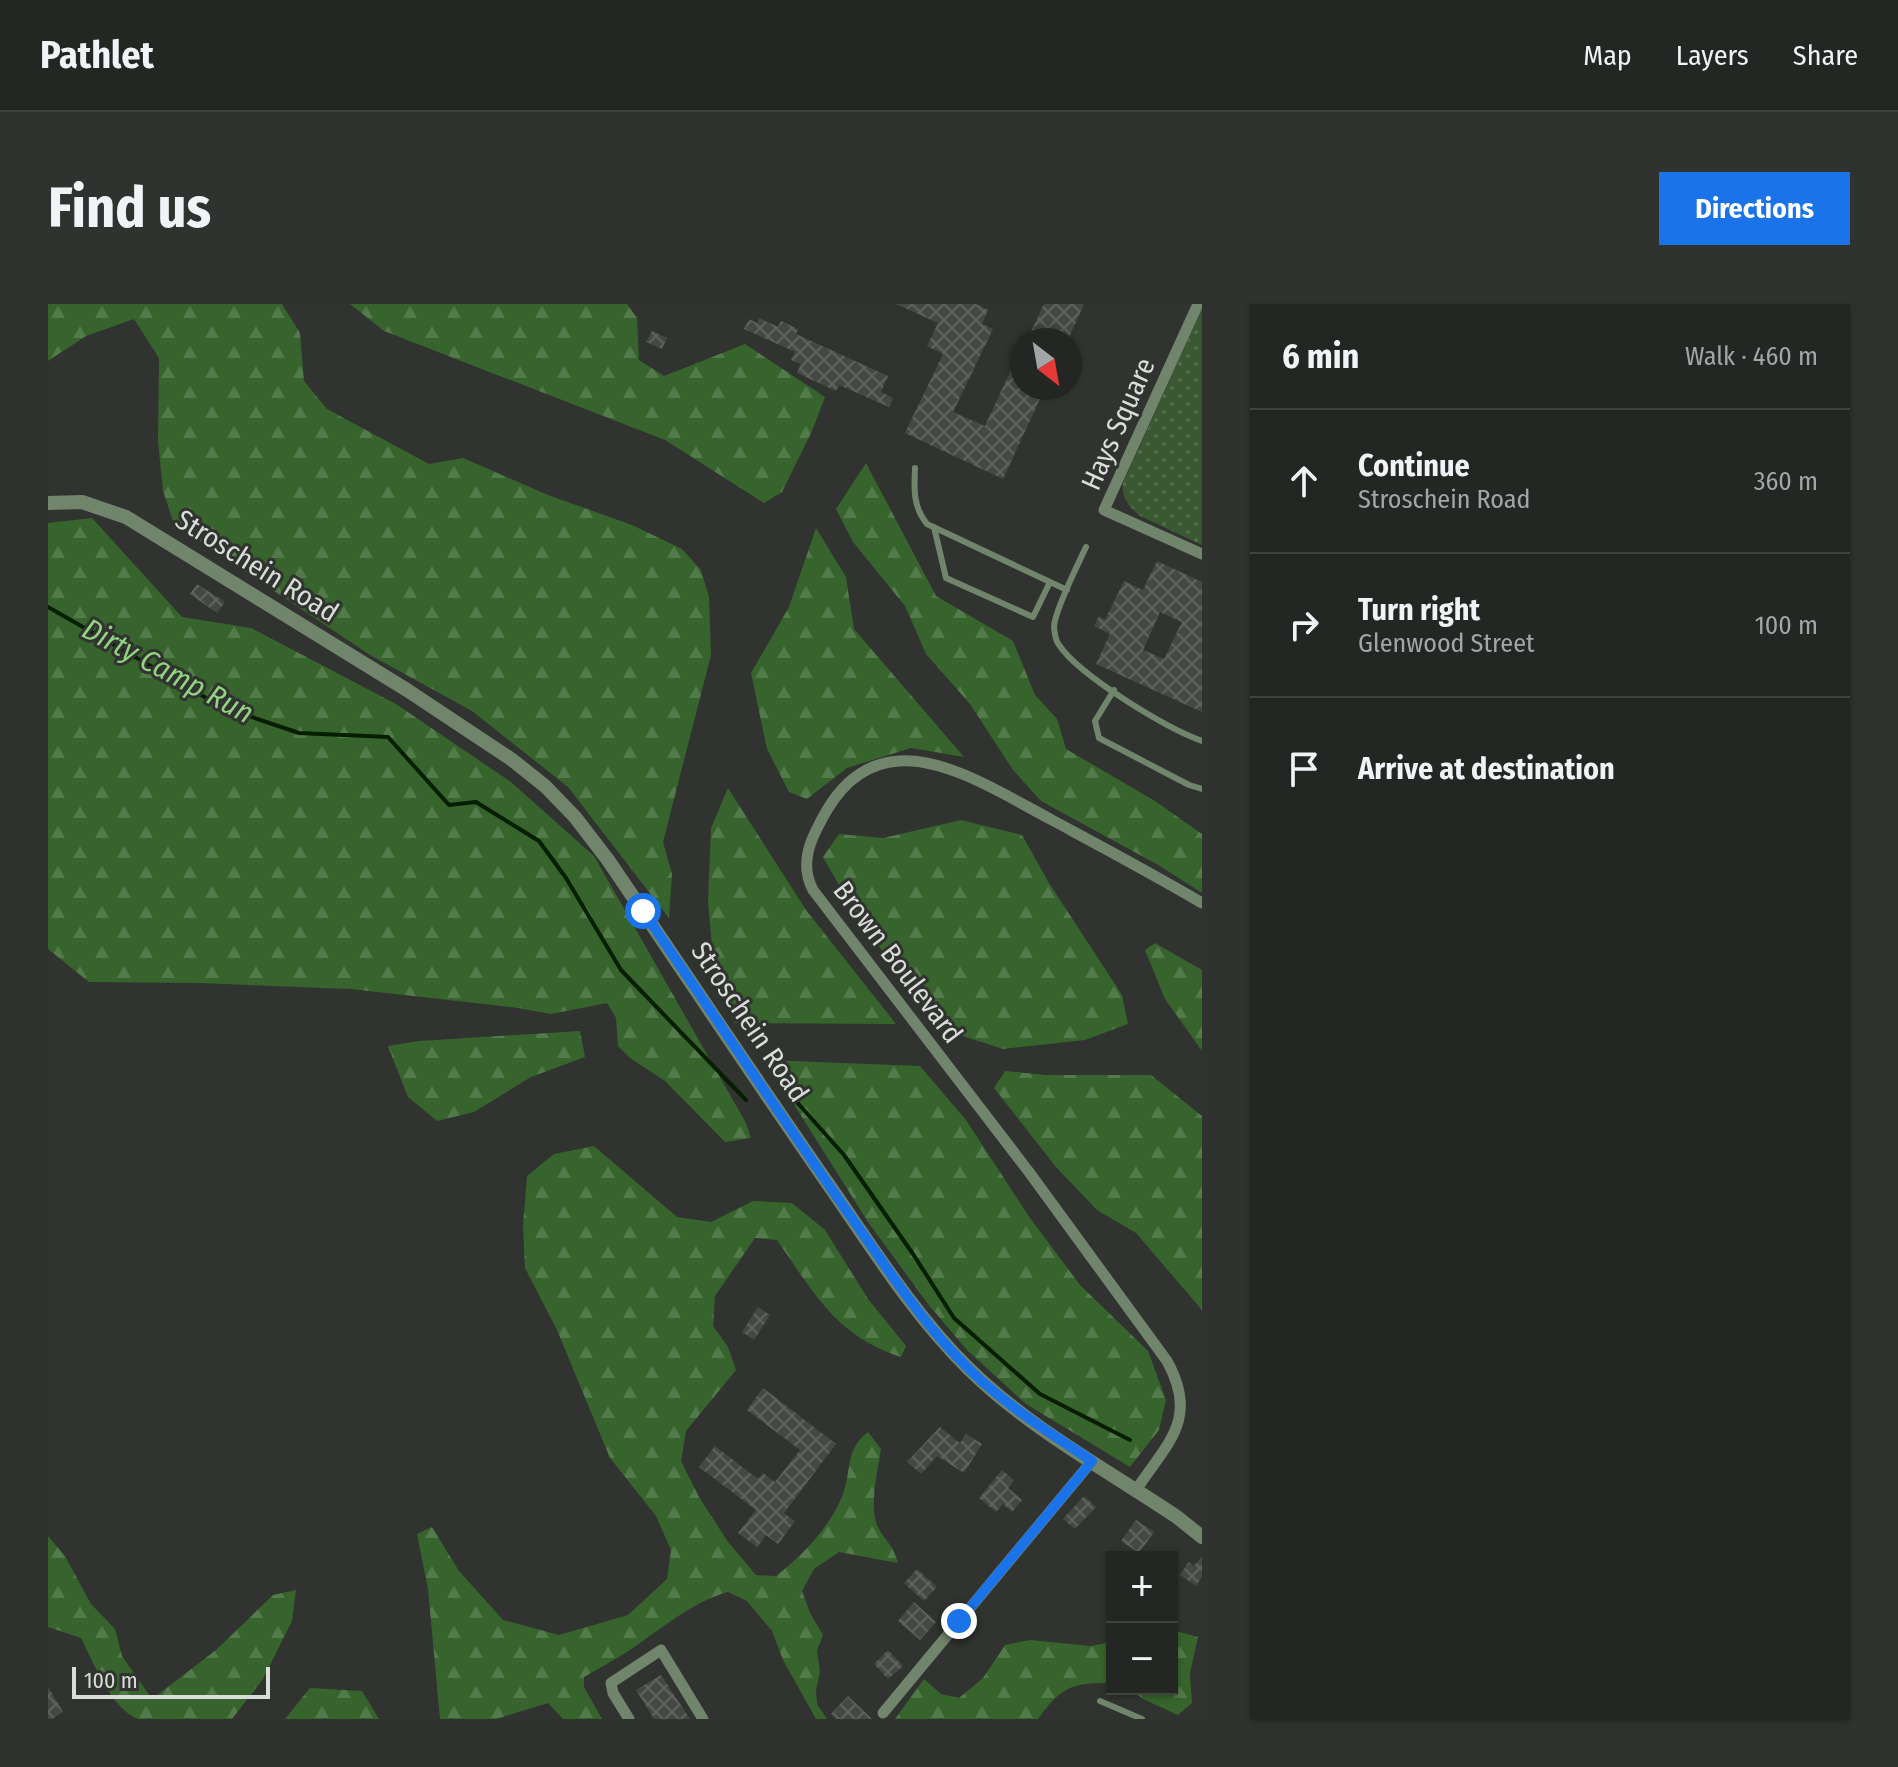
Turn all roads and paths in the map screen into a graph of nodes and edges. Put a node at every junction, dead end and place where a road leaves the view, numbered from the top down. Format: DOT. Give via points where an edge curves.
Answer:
graph roads {
  1 [pos="1198,304"];
  2 [pos="915,468"];
  3 [pos="48,503"];
  4 [pos="934,527"];
  5 [pos="1086,547"];
  6 [pos="1202,554"];
  7 [pos="1050,582"];
  8 [pos="1067,590"];
  9 [pos="1114,690"];
  10 [pos="1202,741"];
  11 [pos="1202,789"];
  12 [pos="1202,903"];
  13 [pos="1092,1461"];
  14 [pos="1136,1490"];
  15 [pos="1202,1536"];
  16 [pos="1100,1701"];
  17 [pos="883,1713"];
  18 [pos="629,1719"];
  19 [pos="703,1719"];
  20 [pos="1142,1719"];
  1 -- 6 [label="street, Hays Square" via="1104,510"];
  2 -- 4 [label="lane" via="914,499 920,515"];
  3 -- 13 [label="street, Stroschein Road" via="94,504 146,528 407,690 545,786 590,835 937,1334 1006,1401"];
  4 -- 7 [label="lane"];
  4 -- 7 [label="lane" via="946,578 1033,617"];
  5 -- 8 [label="lane"];
  7 -- 8 [label="lane"];
  8 -- 9 [label="lane" via="1054,623 1056,641 1069,658"];
  9 -- 10 [label="lane"];
  9 -- 11 [label="lane" via="1095,721 1099,738"];
  12 -- 14 [label="street, Brown Boulevard" via="992,789 926,762 876,764 853,777 815,830 805,864 813,890 1029,1172 1175,1376 1181,1419"];
  13 -- 14 [label="street, Stroschein Road"];
  13 -- 17 [label="street"];
  14 -- 15 [label="street, Stroschein Road"];
  16 -- 20 [label="lane"];
  18 -- 19 [label="street" via="611,1683 661,1650"];
}
